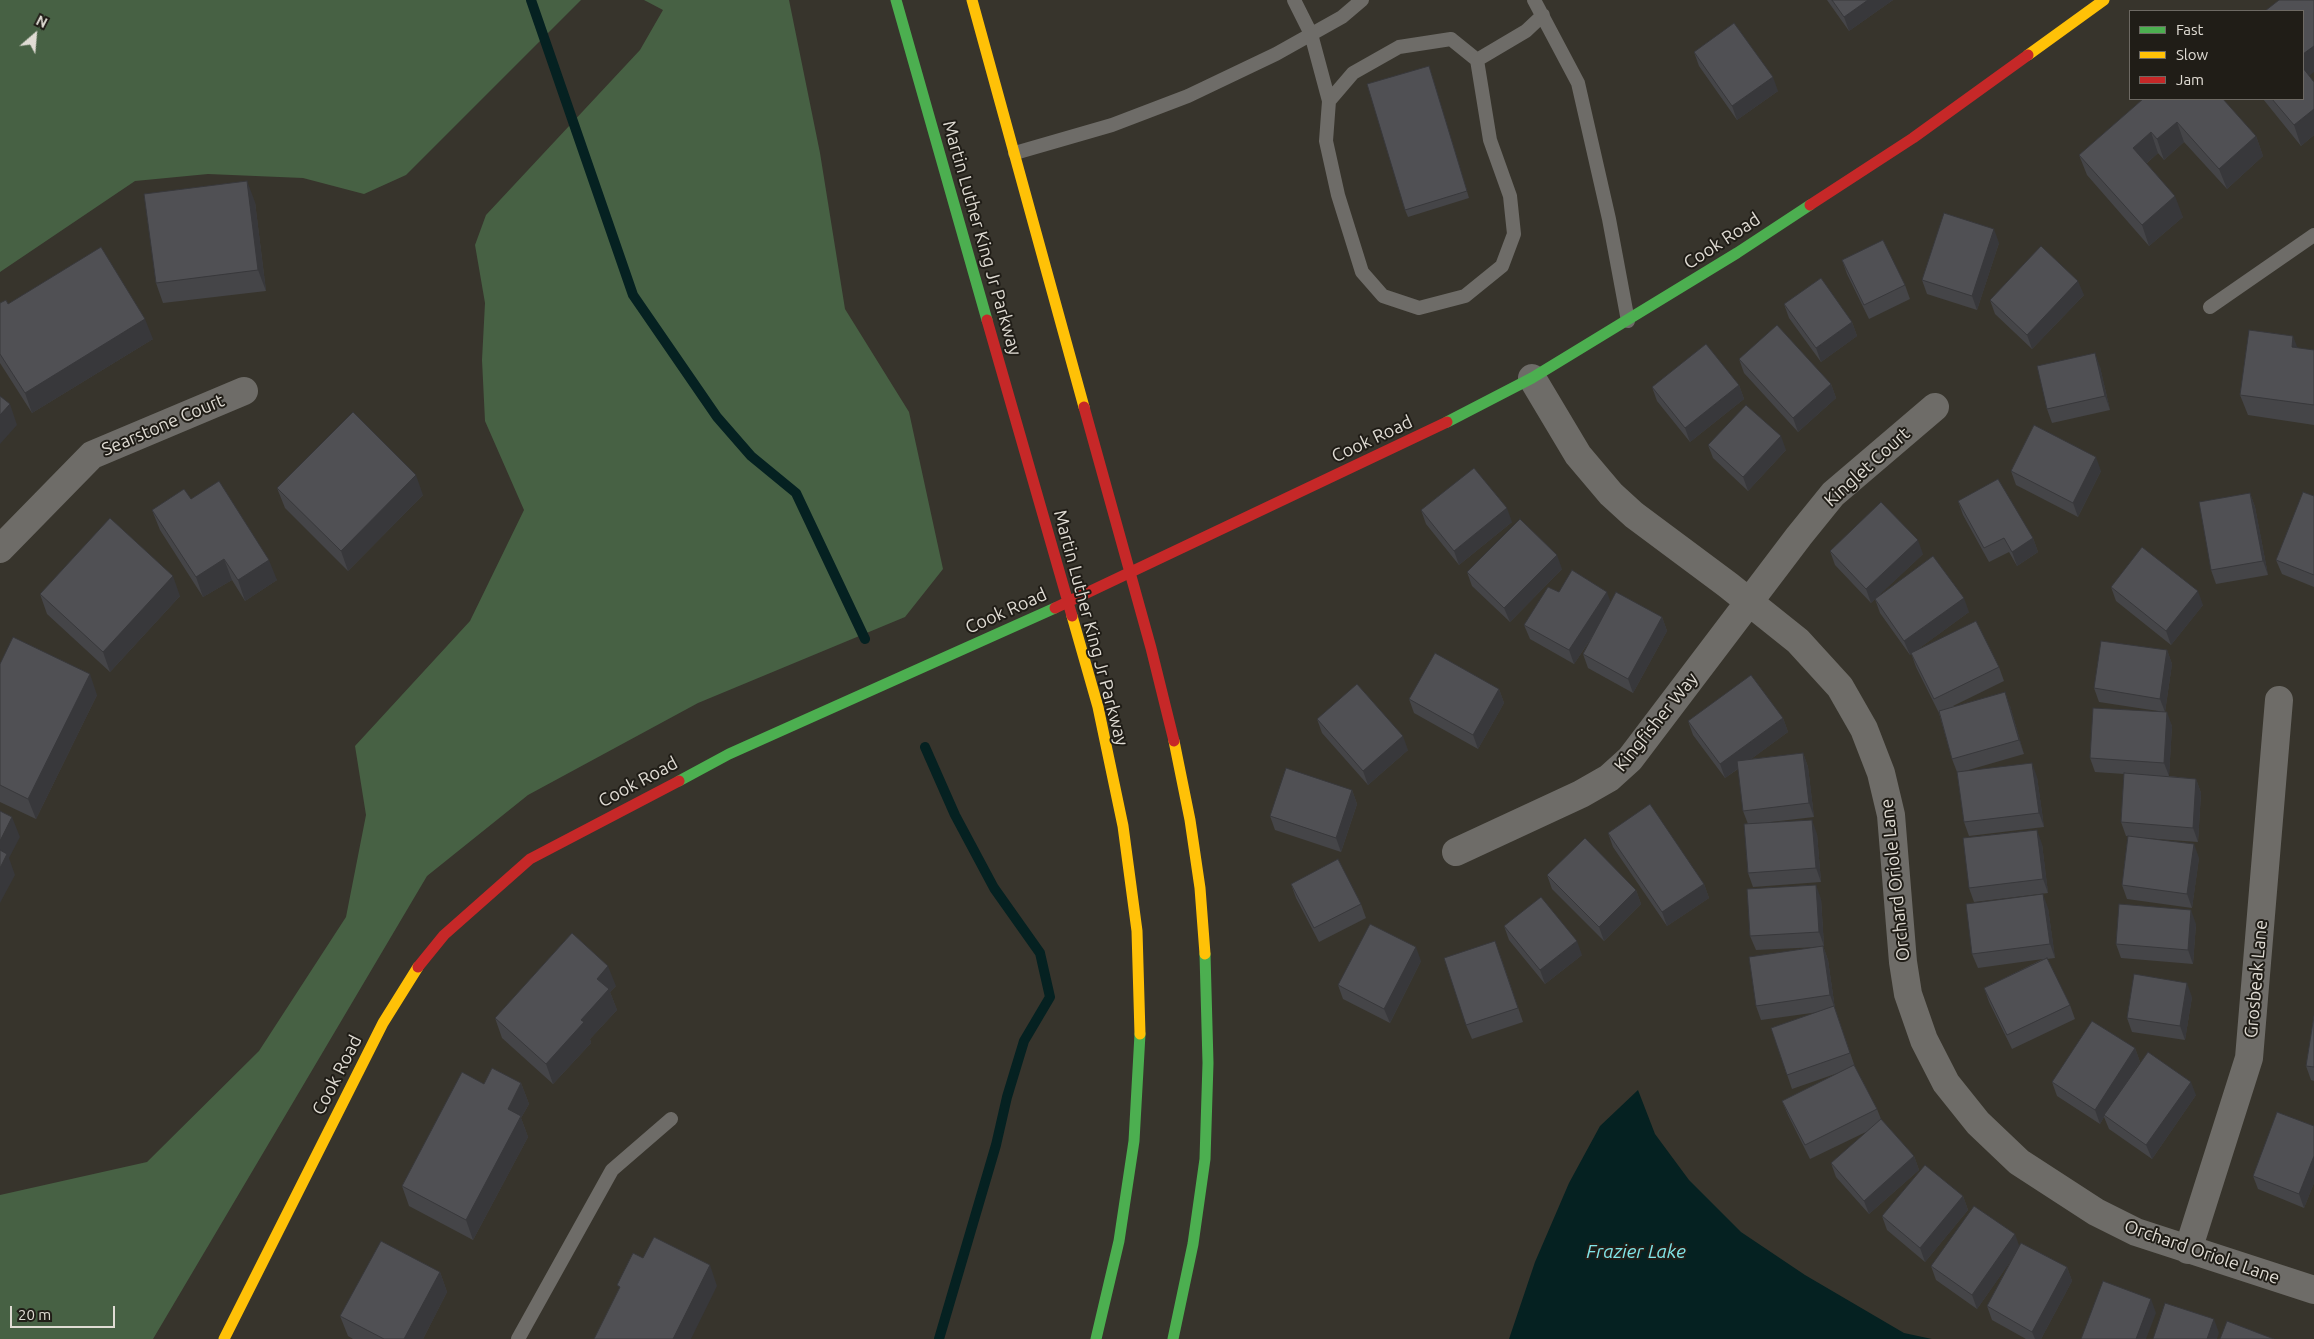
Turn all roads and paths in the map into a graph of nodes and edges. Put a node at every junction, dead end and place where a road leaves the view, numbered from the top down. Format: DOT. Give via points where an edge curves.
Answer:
graph roads {
  1 [pos="896,0"];
  2 [pos="972,0"];
  3 [pos="1294,0"];
  4 [pos="1362,0"];
  5 [pos="1534,0"];
  6 [pos="2104,0"];
  7 [pos="1543,15"];
  8 [pos="1311,34"];
  9 [pos="1477,60"];
  10 [pos="1329,101"];
  11 [pos="1014,153"];
  12 [pos="2314,235"];
  13 [pos="2210,306"];
  14 [pos="1628,321"];
  15 [pos="1532,378"];
  16 [pos="244,391"];
  17 [pos="1934,407"];
  18 [pos="0,549"];
  19 [pos="1130,574"];
  20 [pos="1067,602"];
  21 [pos="1750,602"];
  22 [pos="2279,700"];
  23 [pos="1456,852"];
  24 [pos="672,1119"];
  25 [pos="2188,1250"];
  26 [pos="2314,1290"];
  27 [pos="224,1339"];
  28 [pos="518,1339"];
  29 [pos="1096,1339"];
  30 [pos="1174,1339"];
  1 -- 20 [label="main road, Martin Luther King Jr Parkway"];
  2 -- 11 [label="main road"];
  3 -- 8 [label="lane"];
  4 -- 8 [label="lane" via="1342,17"];
  5 -- 7 [label="lane"];
  6 -- 14 [label="main road, Cook Road" via="1913,138"];
  7 -- 9 [label="lane" via="1526,31"];
  7 -- 14 [label="lane" via="1578,83"];
  8 -- 10 [label="lane"];
  8 -- 11 [label="lane" via="1188,96 1112,125"];
  9 -- 10 [label="lane" via="1451,39 1400,47 1353,73"];
  9 -- 10 [label="lane" via="1490,140 1510,196 1514,234 1502,266 1465,296 1419,308 1383,296 1362,272 1338,195 1326,141"];
  11 -- 19 [label="main road"];
  12 -- 13 [label="lane"];
  14 -- 15 [label="main road, Cook Road"];
  15 -- 19 [label="main road, Cook Road" via="1407,443"];
  15 -- 21 [label="street, Orchard Oriole Lane" via="1578,455 1611,494"];
  16 -- 18 [label="street, Searstone Court" via="92,455"];
  17 -- 21 [label="street, Kinglet Court" via="1834,494"];
  19 -- 20 [label="main road, Cook Road"];
  19 -- 30 [label="main road" via="1170,720 1190,820 1200,888 1206,970 1206,1159"];
  20 -- 27 [label="main road, Cook Road" via="729,754 530,860 488,896 444,935 415,971 383,1023"];
  20 -- 29 [label="main road, Martin Luther King Jr Parkway" via="1098,706 1123,826 1137,931 1140,1029 1134,1141 1119,1241"];
  21 -- 23 [label="street, Kingfisher Way" via="1630,759 1609,778"];
  21 -- 25 [label="street, Orchard Oriole Lane" via="1798,641 1840,687 1882,773 1891,815 1908,994 1924,1040 1946,1083 1978,1123 2020,1162 2096,1212 2136,1232"];
  22 -- 25 [label="street, Grosbeak Lane" via="2249,1058"];
  24 -- 28 [label="lane" via="612,1170"];
  25 -- 26 [label="street, Orchard Oriole Lane"];
}
